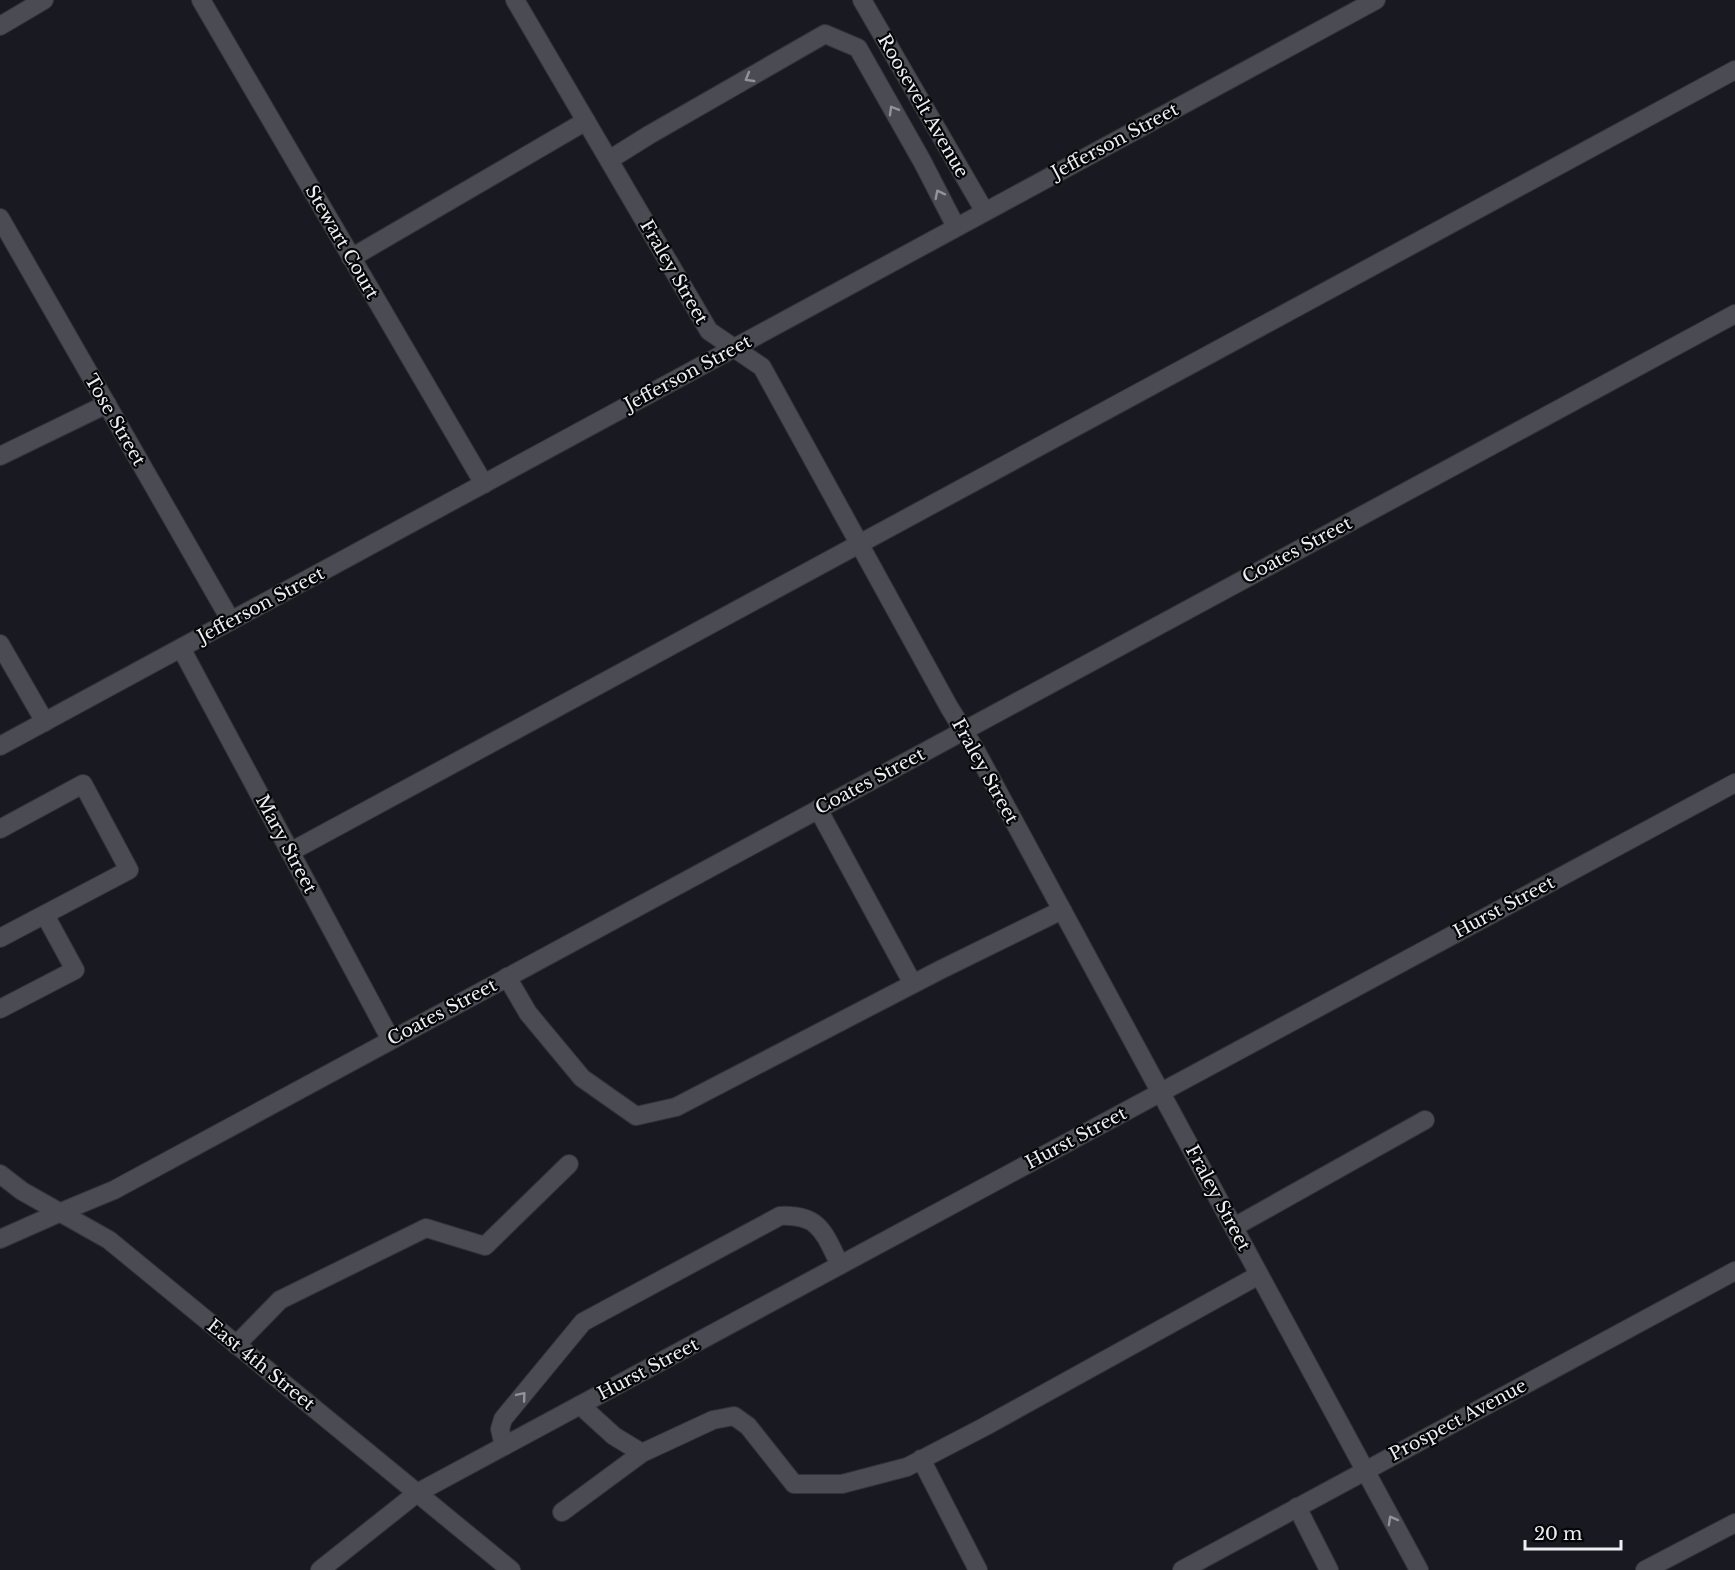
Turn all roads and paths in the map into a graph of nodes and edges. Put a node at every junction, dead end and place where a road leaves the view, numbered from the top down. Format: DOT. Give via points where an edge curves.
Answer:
graph roads {
  1 [pos="44,0"];
  2 [pos="201,0"];
  3 [pos="515,0"];
  4 [pos="862,0"];
  5 [pos="1376,0"];
  6 [pos="0,26"];
  7 [pos="1735,70"];
  8 [pos="586,121"];
  9 [pos="609,160"];
  10 [pos="984,212"];
  11 [pos="0,218"];
  12 [pos="956,228"];
  13 [pos="351,258"];
  14 [pos="1735,314"];
  15 [pos="733,349"];
  16 [pos="107,404"];
  17 [pos="0,456"];
  18 [pos="484,484"];
  19 [pos="859,544"];
  20 [pos="231,621"];
  21 [pos="0,644"];
  22 [pos="181,648"];
  23 [pos="45,722"];
  24 [pos="963,731"];
  25 [pos="0,746"];
  26 [pos="1735,783"];
  27 [pos="818,809"];
  28 [pos="0,829"];
  29 [pos="290,852"];
  30 [pos="1062,910"];
  31 [pos="45,915"];
  32 [pos="0,938"];
  33 [pos="507,977"];
  34 [pos="913,984"];
  35 [pos="0,1010"];
  36 [pos="391,1040"];
  37 [pos="1160,1092"];
  38 [pos="1425,1120"];
  39 [pos="569,1164"];
  40 [pos="0,1174"];
  41 [pos="61,1212"];
  42 [pos="1234,1227"];
  43 [pos="0,1239"];
  44 [pos="840,1265"];
  45 [pos="1735,1271"];
  46 [pos="1259,1275"];
  47 [pos="236,1345"];
  48 [pos="580,1406"];
  49 [pos="504,1446"];
  50 [pos="642,1453"];
  51 [pos="921,1459"];
  52 [pos="1365,1471"];
  53 [pos="417,1493"];
  54 [pos="1297,1508"];
  55 [pos="562,1512"];
  56 [pos="1735,1523"];
  57 [pos="320,1570"];
  58 [pos="511,1570"];
  59 [pos="978,1570"];
  60 [pos="1182,1570"];
  61 [pos="1329,1570"];
  62 [pos="1419,1570"];
  63 [pos="1645,1570"];
  1 -- 6 [label="street"];
  2 -- 13 [label="street, Stewart Court"];
  3 -- 8 [label="street, Fraley Street"];
  4 -- 10 [label="street, Roosevelt Avenue"];
  5 -- 10 [label="street, Jefferson Street"];
  7 -- 19 [label="street"];
  8 -- 9 [label="street, Fraley Street"];
  8 -- 13 [label="street"];
  12 -- 9 [label="street, one-way" via="858,48 825,34"];
  9 -- 15 [label="street, Fraley Street" via="709,331"];
  10 -- 12 [label="street, Jefferson Street"];
  11 -- 16 [label="street, Tose Street"];
  12 -- 15 [label="street, Jefferson Street"];
  13 -- 18 [label="street, Stewart Court"];
  14 -- 24 [label="street, Coates Street"];
  15 -- 18 [label="street, Jefferson Street"];
  15 -- 19 [label="street, Fraley Street" via="762,367"];
  16 -- 17 [label="street"];
  16 -- 20 [label="street, Tose Street"];
  18 -- 20 [label="street, Jefferson Street"];
  19 -- 24 [label="street, Fraley Street"];
  19 -- 29 [label="street"];
  20 -- 22 [label="street, Jefferson Street"];
  21 -- 23 [label="street"];
  22 -- 23 [label="street, Jefferson Street"];
  22 -- 29 [label="street, Mary Street"];
  23 -- 25 [label="street, Jefferson Street"];
  24 -- 27 [label="street, Coates Street"];
  24 -- 30 [label="street, Fraley Street"];
  26 -- 37 [label="street, Hurst Street"];
  27 -- 33 [label="street, Coates Street"];
  27 -- 34 [label="street"];
  28 -- 31 [label="street" via="83,784 129,870"];
  29 -- 36 [label="street, Mary Street"];
  30 -- 34 [label="street"];
  30 -- 37 [label="street, Fraley Street"];
  31 -- 32 [label="street"];
  31 -- 35 [label="street" via="75,970"];
  33 -- 34 [label="street" via="528,1013 582,1078 636,1116 676,1107"];
  33 -- 36 [label="street, Coates Street"];
  36 -- 41 [label="street, Coates Street" via="103,1196"];
  37 -- 42 [label="street, Fraley Street"];
  37 -- 44 [label="street, Hurst Street"];
  38 -- 42 [label="street"];
  39 -- 47 [label="street" via="485,1246 426,1228 280,1300"];
  40 -- 41 [label="street, East 4th Street"];
  41 -- 43 [label="street, Coates Street"];
  41 -- 47 [label="street, East 4th Street" via="109,1240"];
  42 -- 46 [label="street, Fraley Street"];
  44 -- 48 [label="street, Hurst Street"];
  49 -- 44 [label="street, one-way" via="500,1436 503,1419 583,1322 780,1216 810,1219 823,1231"];
  45 -- 52 [label="street, Prospect Avenue"];
  46 -- 51 [label="street"];
  46 -- 52 [label="street, Fraley Street"];
  47 -- 53 [label="street, East 4th Street"];
  48 -- 49 [label="street, Hurst Street"];
  48 -- 50 [label="street" via="614,1436"];
  49 -- 53 [label="street, Hurst Street"];
  50 -- 51 [label="street" via="712,1420 734,1416 748,1426 794,1484 842,1484 907,1467"];
  50 -- 55 [label="street"];
  51 -- 59 [label="street"];
  52 -- 54 [label="street, Prospect Avenue"];
  62 -- 52 [label="street, Fraley Street, one-way"];
  53 -- 57 [label="street, Hurst Street"];
  53 -- 58 [label="street, East 4th Street"];
  54 -- 60 [label="street, Prospect Avenue"];
  54 -- 61 [label="street"];
  56 -- 63 [label="street"];
}
